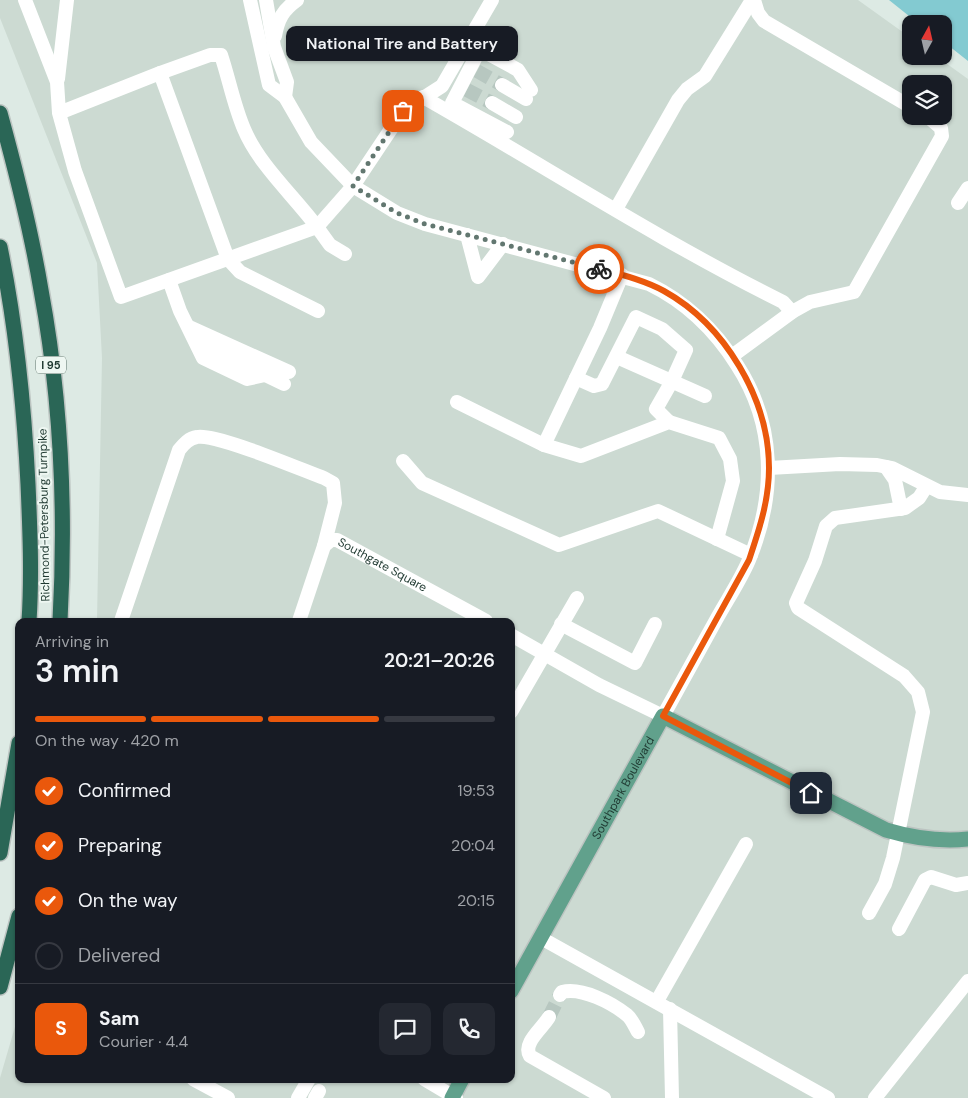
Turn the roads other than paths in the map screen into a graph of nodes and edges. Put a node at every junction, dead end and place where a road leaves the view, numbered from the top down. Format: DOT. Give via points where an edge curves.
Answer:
graph roads {
  1 [pos="25,0"];
  2 [pos="67,0"];
  3 [pos="250,0"];
  4 [pos="266,0"];
  5 [pos="297,0"];
  6 [pos="492,0"];
  7 [pos="753,0"];
  8 [pos="468,43"];
  9 [pos="274,47"];
  10 [pos="480,49"];
  11 [pos="160,73"];
  12 [pos="58,82"];
  13 [pos="502,85"];
  14 [pos="285,97"];
  15 [pos="423,97"];
  16 [pos="902,102"];
  17 [pos="492,103"];
  18 [pos="0,113"];
  19 [pos="59,113"];
  20 [pos="516,117"];
  21 [pos="939,125"];
  22 [pos="507,132"];
  23 [pos="353,186"];
  24 [pos="968,188"];
  25 [pos="958,203"];
  26 [pos="616,209"];
  27 [pos="318,227"];
  28 [pos="467,235"];
  29 [pos="503,244"];
  30 [pos="0,246"];
  31 [pos="346,254"];
  32 [pos="228,259"];
  33 [pos="622,275"];
  34 [pos="169,280"];
  35 [pos="318,311"];
  36 [pos="792,312"];
  37 [pos="188,326"];
  38 [pos="732,356"];
  39 [pos="617,357"];
  40 [pos="268,369"];
  41 [pos="576,378"];
  42 [pos="672,381"];
  43 [pos="705,396"];
  44 [pos="457,402"];
  45 [pos="669,422"];
  46 [pos="544,445"];
  47 [pos="403,461"];
  48 [pos="886,467"];
  49 [pos="769,468"];
  50 [pos="926,487"];
  51 [pos="968,494"];
  52 [pos="901,509"];
  53 [pos="717,539"];
  54 [pos="324,546"];
  55 [pos="751,554"];
  56 [pos="576,598"];
  57 [pos="29,618"];
  58 [pos="60,618"];
  59 [pos="122,618"];
  60 [pos="300,618"];
  61 [pos="480,618"];
  62 [pos="561,624"];
  63 [pos="655,624"];
  64 [pos="515,637"];
  65 [pos="544,653"];
  66 [pos="515,705"];
  67 [pos="663,716"];
  68 [pos="15,767"];
  69 [pos="898,833"];
  70 [pos="968,839"];
  71 [pos="746,844"];
  72 [pos="0,853"];
  73 [pos="964,886"];
  74 [pos="869,913"];
  75 [pos="899,929"];
  76 [pos="15,931"];
  77 [pos="541,938"];
  78 [pos="968,981"];
  79 [pos="515,984"];
  80 [pos="0,987"];
  81 [pos="560,995"];
  82 [pos="657,1001"];
  83 [pos="670,1009"];
  84 [pos="549,1017"];
  85 [pos="638,1032"];
  86 [pos="201,1083"];
  87 [pos="306,1083"];
  88 [pos="431,1083"];
  89 [pos="460,1083"];
  90 [pos="454,1097"];
  91 [pos="228,1098"];
  92 [pos="298,1098"];
  93 [pos="604,1098"];
  94 [pos="672,1098"];
  95 [pos="828,1098"];
  96 [pos="875,1098"];
  1 -- 12 [label="street"];
  2 -- 12 [label="street"];
  3 -- 14 [label="street, Southpark Boulevard" via="269,85"];
  4 -- 9 [label="street, Southpark Boulevard"];
  5 -- 9 [label="street" via="278,20"];
  6 -- 8 [label="street"];
  7 -- 16 [label="street" via="764,21"];
  7 -- 26 [label="street" via="705,76 678,100"];
  8 -- 10 [label="street"];
  8 -- 15 [label="street" via="442,86"];
  9 -- 14 [label="street, Southpark Boulevard" via="287,82"];
  10 -- 13 [label="street" via="518,70 529,95"];
  10 -- 22 [label="street" via="474,69 452,103"];
  11 -- 19 [label="street"];
  11 -- 27 [label="street" via="210,55 221,55 244,129 269,169"];
  11 -- 32 [label="street"];
  12 -- 19 [label="street"];
  14 -- 23 [label="street, Southpark Boulevard" via="311,142"];
  15 -- 23 [label="street" via="403,111"];
  15 -- 26 [label="street"];
  17 -- 20 [label="street"];
  18 -- 58 [label="highway, Richmond-Petersburg Turnpike / I 95" via="42,290 53,378 60,450"];
  19 -- 34 [label="street" via="75,172 121,297"];
  21 -- 36 [label="street" via="942,136 854,292 810,302"];
  23 -- 27 [label="street"];
  23 -- 28 [label="street, Southpark Boulevard" via="397,213"];
  24 -- 25 [label="street"];
  26 -- 36 [label="street" via="695,256 783,302"];
  27 -- 31 [label="street" via="330,245"];
  27 -- 32 [label="street"];
  28 -- 29 [label="street, Southpark Boulevard"];
  28 -- 29 [label="street" via="478,277"];
  29 -- 33 [label="street, Southpark Boulevard"];
  30 -- 57 [label="highway, Richmond-Petersburg Turnpike / I 95" via="18,358 26,436 30,526"];
  32 -- 34 [label="street"];
  32 -- 35 [label="street" via="240,272"];
  33 -- 38 [label="street, Southpark Boulevard" via="649,284 679,301 709,328"];
  33 -- 41 [label="street"];
  34 -- 37 [label="street"];
  36 -- 38 [label="street"];
  37 -- 40 [label="street" via="265,357"];
  37 -- 40 [label="street" via="203,358 247,379"];
  37 -- 40 [label="street" via="287,378"];
  38 -- 49 [label="street, Southpark Boulevard" via="750,384 759,407"];
  39 -- 41 [label="street" via="602,384 594,386"];
  39 -- 42 [label="street"];
  39 -- 42 [label="street" via="636,317 662,329 686,350"];
  41 -- 46 [label="street"];
  42 -- 43 [label="street"];
  42 -- 45 [label="street" via="656,409"];
  44 -- 46 [label="street"];
  45 -- 46 [label="street" via="581,456"];
  45 -- 53 [label="street" via="719,438 730,459 733,481"];
  47 -- 53 [label="street" via="422,483 559,546 658,511"];
  48 -- 49 [label="street" via="840,464"];
  48 -- 50 [label="street" via="906,474"];
  48 -- 52 [label="street" via="895,480"];
  49 -- 55 [label="street, Southpark Boulevard" via="764,514"];
  50 -- 51 [label="street" via="940,492"];
  50 -- 52 [label="street" via="913,505"];
  52 -- 69 [label="street" via="830,521 796,603 798,608 904,676 918,692 922,712"];
  53 -- 55 [label="street"];
  54 -- 59 [label="street" via="335,503 333,483 224,441 197,436 186,441 179,450"];
  54 -- 60 [label="street, Southgate Square"];
  54 -- 61 [label="street, Southgate Square" via="337,540"];
  55 -- 67 [label="street, Southpark Boulevard"];
  56 -- 62 [label="street"];
  62 -- 63 [label="street" via="634,663"];
  62 -- 65 [label="street"];
  64 -- 65 [label="street"];
  65 -- 66 [label="street"];
  65 -- 67 [label="street" via="599,685"];
  67 -- 69 [label="main road" via="844,811"];
  67 -- 77 [label="main road, Southpark Boulevard"];
  68 -- 72 [label="highway"];
  69 -- 70 [label="main road" via="935,840"];
  69 -- 74 [label="street" via="889,875"];
  71 -- 82 [label="street"];
  73 -- 75 [label="street" via="931,876 925,880"];
  76 -- 80 [label="highway"];
  77 -- 79 [label="main road, Southpark Boulevard"];
  77 -- 82 [label="street"];
  78 -- 96 [label="street"];
  81 -- 85 [label="street" via="572,990 584,992 629,1016"];
  82 -- 83 [label="street"];
  83 -- 94 [label="street"];
  83 -- 95 [label="street"];
  84 -- 93 [label="street" via="532,1039 528,1048 530,1056"];
  86 -- 91 [label="street"];
  87 -- 92 [label="street"];
  88 -- 90 [label="street"];
  89 -- 90 [label="main road"];
}
